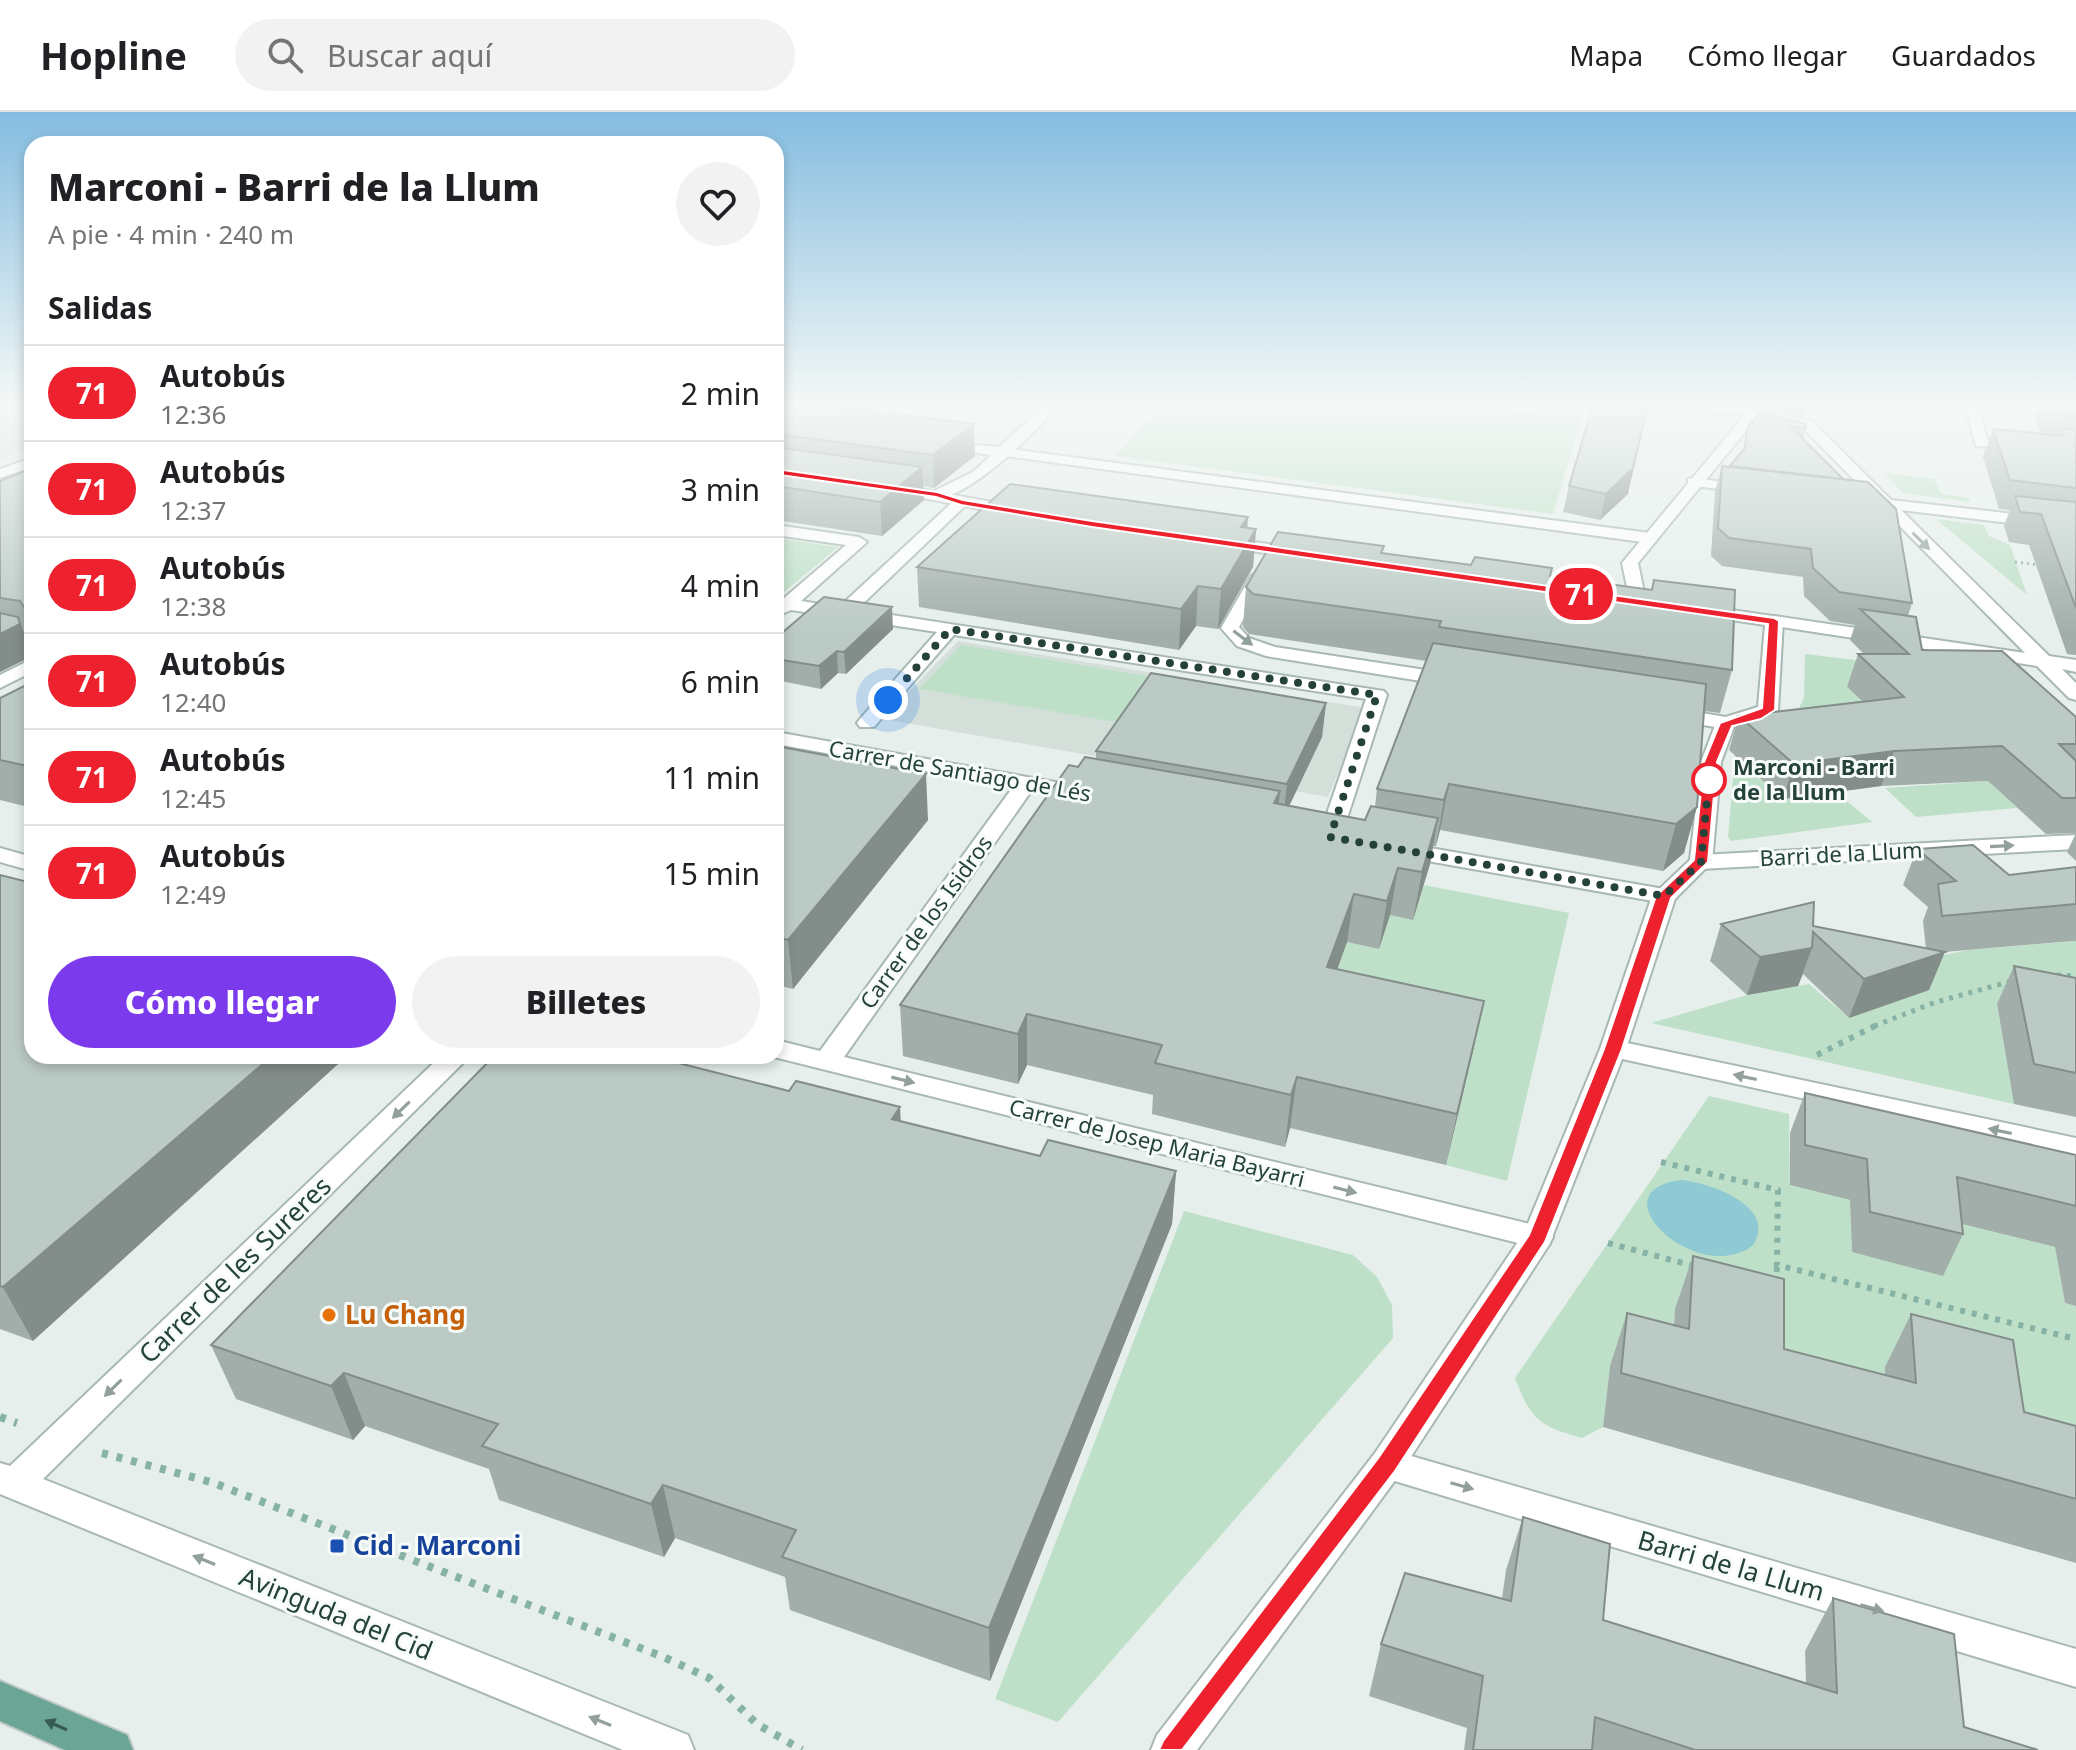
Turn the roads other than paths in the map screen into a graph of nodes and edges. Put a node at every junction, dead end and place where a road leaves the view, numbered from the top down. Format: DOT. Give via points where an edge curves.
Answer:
graph roads {
  1 [pos="965,481"];
  2 [pos="1224,481"];
  3 [pos="1856,481"];
  4 [pos="1693,482"];
  5 [pos="879,486"];
  6 [pos="1757,489"];
  7 [pos="937,495"];
  8 [pos="961,502"];
  9 [pos="1875,503"];
  10 [pos="1034,514"];
  11 [pos="2076,526"];
  12 [pos="784,531"];
  13 [pos="1650,538"];
  14 [pos="1213,541"];
  15 [pos="1274,550"];
  16 [pos="1320,556"];
  17 [pos="1637,602"];
  18 [pos="784,607"];
  19 [pos="1682,608"];
  20 [pos="784,609"];
  21 [pos="844,612"];
  22 [pos="1774,621"];
  23 [pos="950,629"];
  24 [pos="0,634"];
  25 [pos="24,638"];
  26 [pos="2043,661"];
  27 [pos="2076,666"];
  28 [pos="24,669"];
  29 [pos="0,682"];
  30 [pos="1476,684"];
  31 [pos="2076,694"];
  32 [pos="1648,711"];
  33 [pos="867,723"];
  34 [pos="1726,723"];
  35 [pos="784,739"];
  36 [pos="1026,783"];
  37 [pos="1105,797"];
  38 [pos="1328,836"];
  39 [pos="2076,842"];
  40 [pos="1375,845"];
  41 [pos="0,855"];
  42 [pos="24,862"];
  43 [pos="1701,862"];
  44 [pos="1664,896"];
  45 [pos="1613,1049"];
  46 [pos="784,1051"];
  47 [pos="827,1061"];
  48 [pos="449,1064"];
  49 [pos="2076,1148"];
  50 [pos="1538,1237"];
  51 [pos="1387,1464"];
  52 [pos="8,1481"];
  53 [pos="2076,1668"];
  54 [pos="0,1701"];
  55 [pos="112,1750"];
  56 [pos="673,1750"];
  57 [pos="1172,1750"];
  1 -- 7 [label="street"];
  2 -- 13 [label="street"];
  3 -- 9 [label="street"];
  4 -- 6 [label="street"];
  4 -- 13 [label="street"];
  5 -- 7 [label="street"];
  7 -- 8 [label="street"];
  8 -- 10 [label="street"];
  8 -- 21 [label="street"];
  9 -- 11 [label="street"];
  9 -- 26 [label="street, one-way"];
  12 -- 18 [label="street" via="859,542"];
  13 -- 17 [label="street" via="1630,563"];
  14 -- 15 [label="street"];
  15 -- 16 [label="street"];
  15 -- 30 [label="street, one-way" via="1230,628 1243,642 1272,652"];
  19 -- 22 [label="street"];
  20 -- 21 [label="street"];
  21 -- 23 [label="street"];
  22 -- 26 [label="street"];
  22 -- 34 [label="street" via="1768,710"];
  23 -- 33 [label="street"];
  23 -- 38 [label="street" via="1377,695"];
  24 -- 25 [label="street"];
  26 -- 27 [label="street"];
  26 -- 31 [label="street"];
  28 -- 29 [label="street"];
  32 -- 34 [label="street"];
  34 -- 43 [label="street" via="1711,762"];
  35 -- 36 [label="street, Carrer de Santiago de Lés"];
  36 -- 37 [label="street, Carrer de Santiago de Lés"];
  36 -- 47 [label="street, Carrer de los Isidros"];
  43 -- 39 [label="street, Barri de la Llum, one-way"];
  40 -- 44 [label="street"];
  41 -- 42 [label="street"];
  43 -- 44 [label="street"];
  44 -- 45 [label="street"];
  49 -- 45 [label="street, one-way"];
  45 -- 50 [label="street"];
  46 -- 47 [label="street, Carrer de Josep Maria Bayarri"];
  47 -- 50 [label="street, Carrer de Josep Maria Bayarri, one-way"];
  48 -- 52 [label="street, Carrer de les Sureres, one-way" via="62,1438"];
  50 -- 51 [label="street"];
  51 -- 53 [label="street, Barri de la Llum, one-way"];
  51 -- 57 [label="street"];
  56 -- 52 [label="street, Avinguda del Cid, one-way"];
  55 -- 54 [label="main road, one-way"];
}
